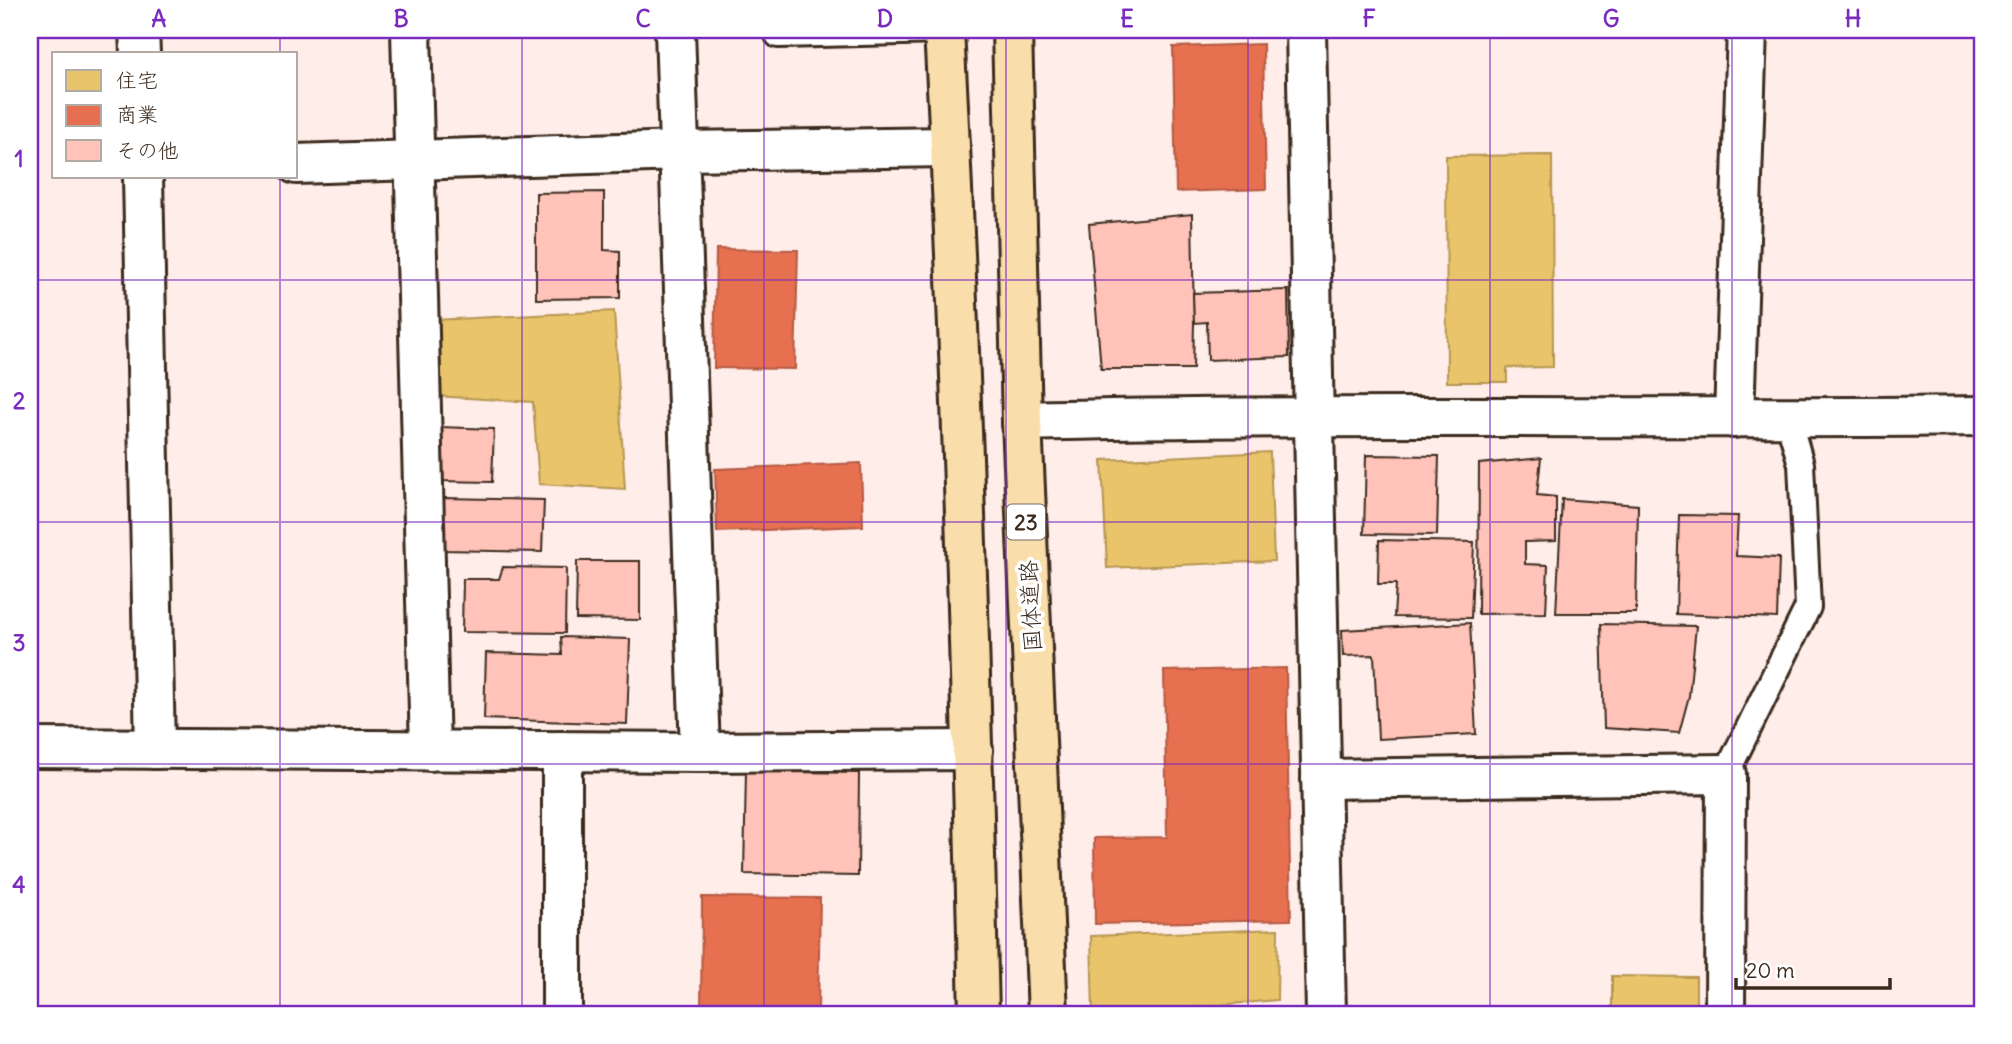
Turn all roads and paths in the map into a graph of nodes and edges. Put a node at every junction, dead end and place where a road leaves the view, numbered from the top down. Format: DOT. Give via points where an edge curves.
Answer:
graph roads {
  1 [pos="139,30"];
  2 [pos="411,30"];
  3 [pos="675,30"];
  4 [pos="778,30"];
  5 [pos="944,30"];
  6 [pos="1012,30"];
  7 [pos="1306,30"];
  8 [pos="1747,30"];
  9 [pos="140,52"];
  10 [pos="950,147"];
  11 [pos="680,151"];
  12 [pos="415,160"];
  13 [pos="298,164"];
  14 [pos="143,178"];
  15 [pos="1314,416"];
  16 [pos="1982,416"];
  17 [pos="1734,418"];
  18 [pos="1788,419"];
  19 [pos="1022,421"];
  20 [pos="30,748"];
  21 [pos="155,749"];
  22 [pos="973,750"];
  23 [pos="430,751"];
  24 [pos="562,751"];
  25 [pos="701,752"];
  26 [pos="1726,774"];
  27 [pos="1321,779"];
  28 [pos="562,1014"];
  29 [pos="979,1014"];
  30 [pos="1048,1014"];
  31 [pos="1326,1014"];
  32 [pos="1726,1014"];
  1 -- 9 [label="street"];
  2 -- 12 [label="street"];
  3 -- 11 [label="street"];
  4 -- 5 [label="lane" via="778,36"];
  5 -- 10 [label="main road"];
  6 -- 19 [label="main road, 国体道路 / 23"];
  7 -- 15 [label="street"];
  8 -- 17 [label="street"];
  10 -- 11 [label="street"];
  10 -- 22 [label="main road"];
  11 -- 12 [label="street"];
  11 -- 25 [label="street"];
  12 -- 13 [label="street"];
  12 -- 23 [label="street"];
  14 -- 21 [label="street"];
  15 -- 17 [label="street"];
  15 -- 19 [label="street"];
  15 -- 27 [label="street"];
  16 -- 18 [label="street"];
  17 -- 18 [label="street"];
  18 -- 26 [label="lane" via="1801,464 1808,607"];
  19 -- 30 [label="main road, 国体道路 / 23"];
  20 -- 21 [label="street"];
  21 -- 23 [label="street"];
  22 -- 25 [label="street"];
  22 -- 29 [label="main road"];
  23 -- 24 [label="street"];
  24 -- 25 [label="street"];
  24 -- 28 [label="street"];
  26 -- 27 [label="street"];
  26 -- 32 [label="street"];
  27 -- 31 [label="street"];
}
